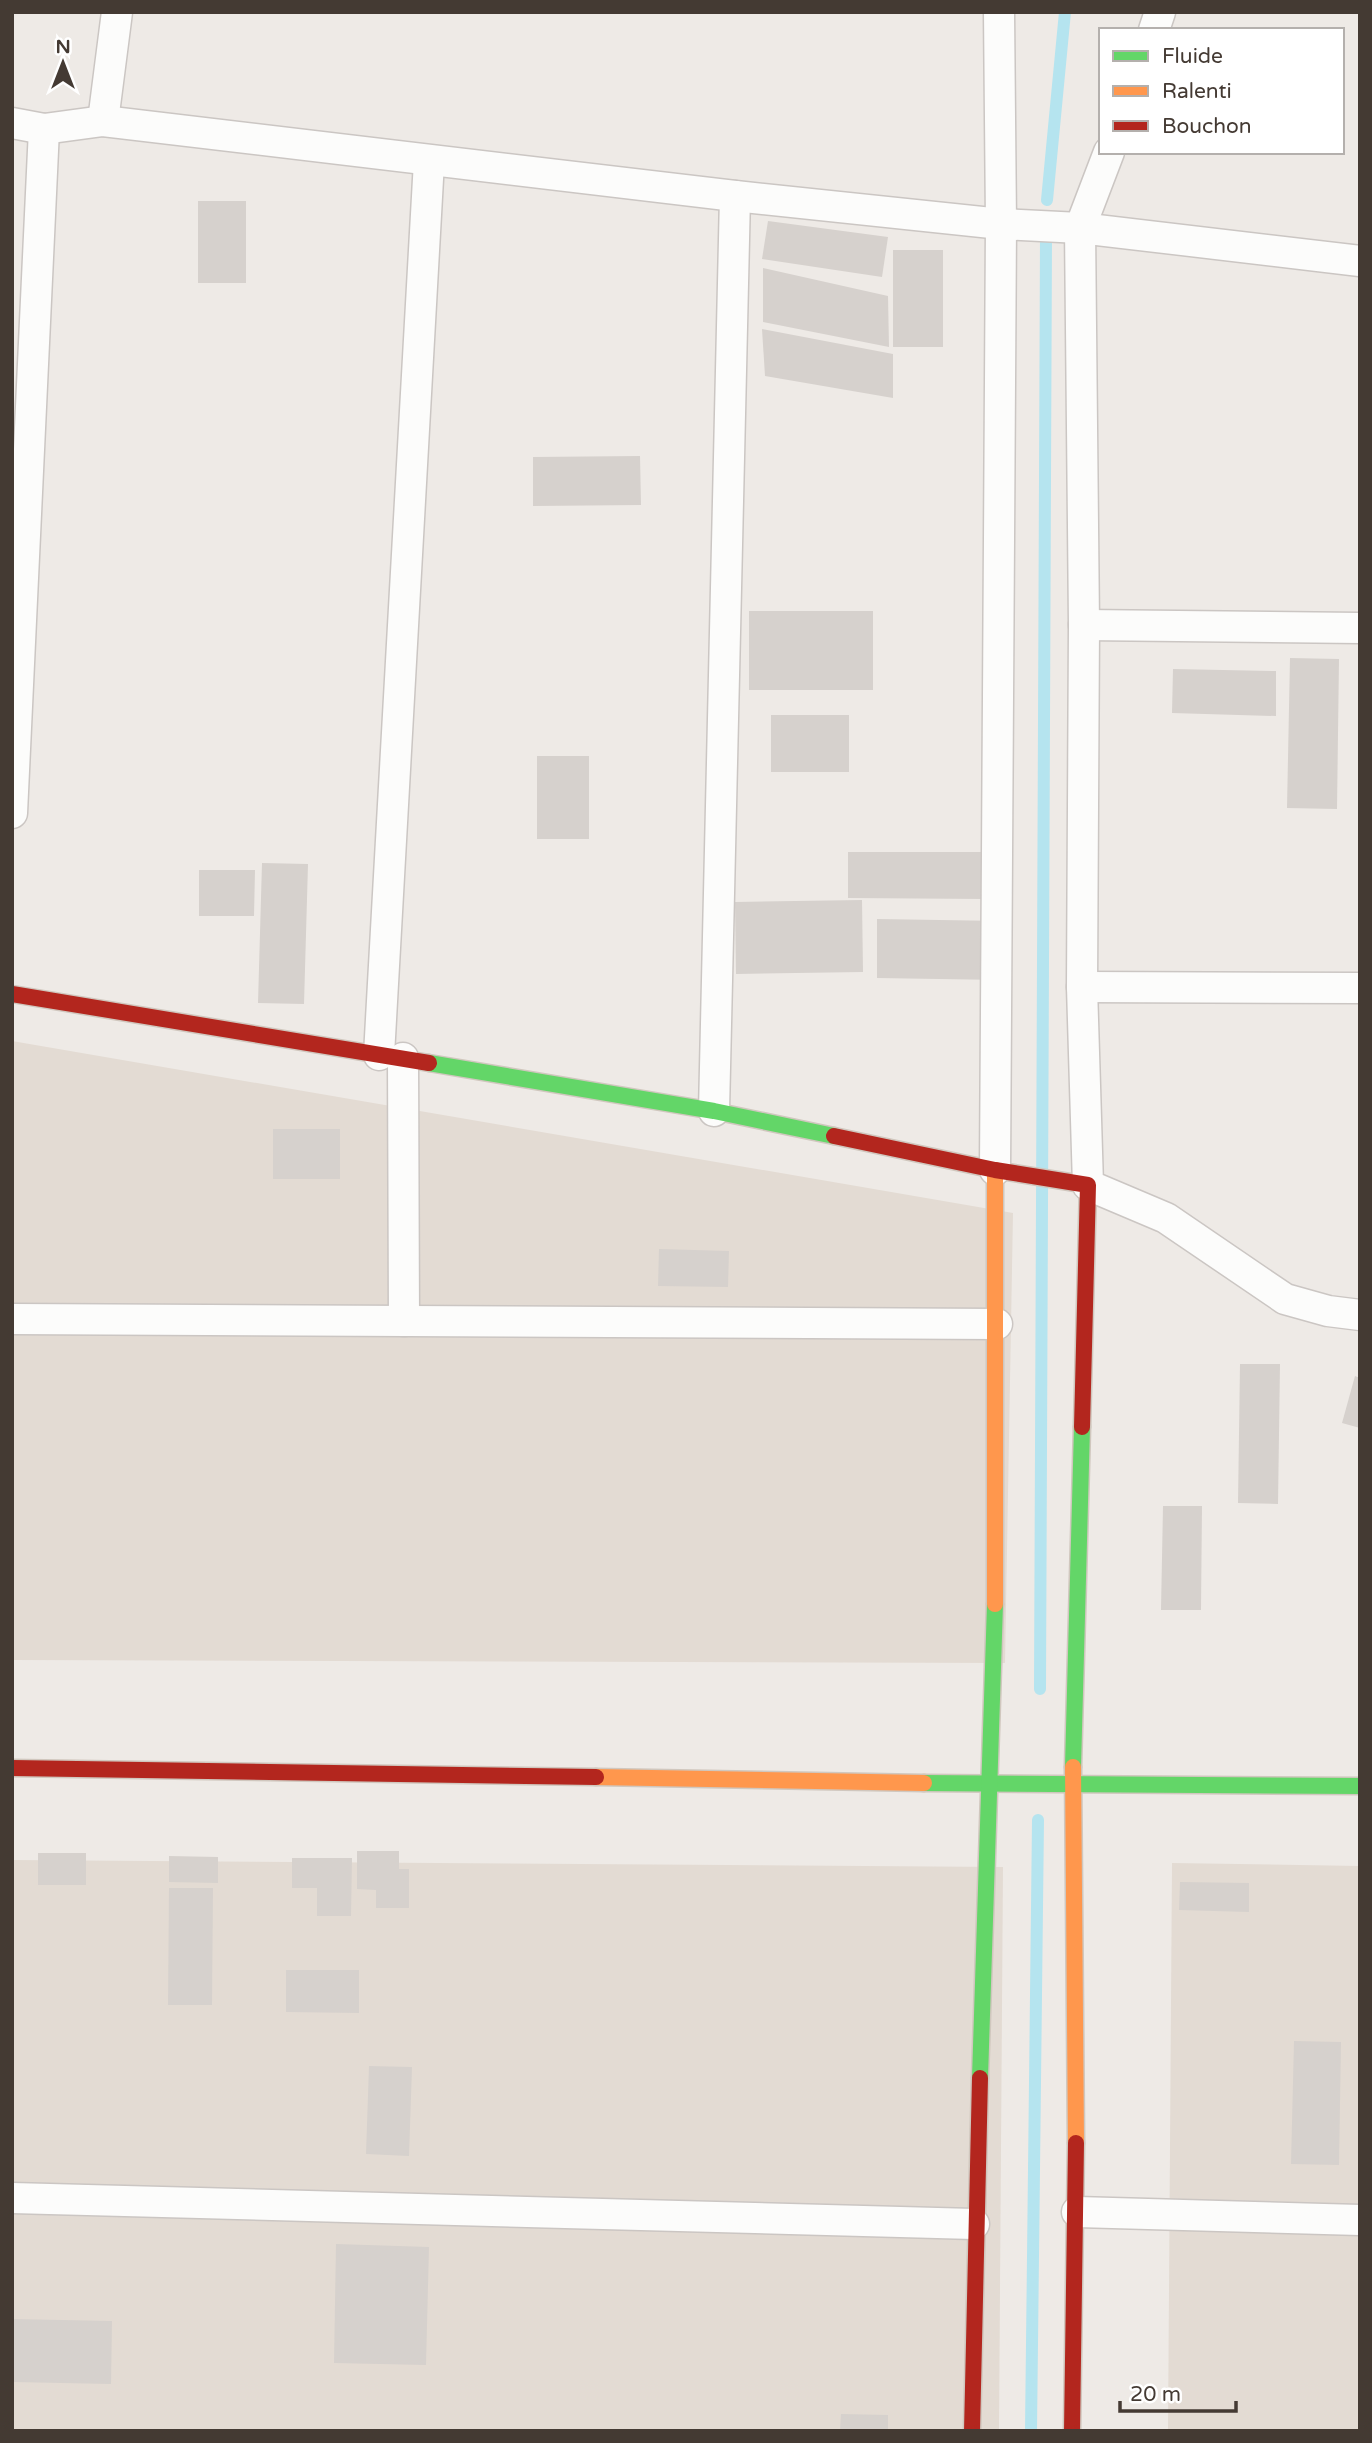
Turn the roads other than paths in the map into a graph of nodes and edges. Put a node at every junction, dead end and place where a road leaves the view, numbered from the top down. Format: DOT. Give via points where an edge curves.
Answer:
graph roads {
  1 [pos="117,12"];
  2 [pos="999,12"];
  3 [pos="103,121"];
  4 [pos="12,123"];
  5 [pos="44,129"];
  6 [pos="1108,154"];
  7 [pos="429,161"];
  8 [pos="734,196"];
  9 [pos="1001,224"];
  10 [pos="1080,229"];
  11 [pos="1360,261"];
  12 [pos="21,454"];
  13 [pos="1084,625"];
  14 [pos="1360,628"];
  15 [pos="16,663"];
  16 [pos="12,813"];
  17 [pos="1082,986"];
  18 [pos="1360,988"];
  19 [pos="12,994"];
  20 [pos="391,1056"];
  21 [pos="714,1111"];
  22 [pos="995,1170"];
  23 [pos="1088,1185"];
  24 [pos="1360,1315"];
  25 [pos="12,1319"];
  26 [pos="404,1321"];
  27 [pos="997,1324"];
  28 [pos="12,1768"];
  29 [pos="990,1782"];
  30 [pos="1073,1785"];
  31 [pos="1360,1786"];
  32 [pos="12,2198"];
  33 [pos="1077,2212"];
  34 [pos="1360,2220"];
  35 [pos="974,2224"];
  36 [pos="972,2431"];
  37 [pos="1072,2431"];
  1 -- 3 [label="street"];
  2 -- 9 [label="street"];
  3 -- 5 [label="street"];
  3 -- 7 [label="street"];
  4 -- 5 [label="street"];
  5 -- 12 [label="street"];
  6 -- 10 [label="street"];
  7 -- 8 [label="street"];
  7 -- 20 [label="street"];
  8 -- 9 [label="street"];
  8 -- 21 [label="street"];
  9 -- 10 [label="street"];
  9 -- 22 [label="street"];
  10 -- 11 [label="street"];
  10 -- 13 [label="street"];
  12 -- 15 [label="street"];
  13 -- 14 [label="street"];
  13 -- 17 [label="street"];
  15 -- 16 [label="street"];
  17 -- 18 [label="street"];
  17 -- 23 [label="street"];
  19 -- 20 [label="street"];
  20 -- 21 [label="street"];
  20 -- 26 [label="street"];
  21 -- 22 [label="street"];
  22 -- 23 [label="street"];
  22 -- 27 [label="street"];
  23 -- 24 [label="street" via="1166,1218 1285,1299"];
  23 -- 30 [label="street"];
  25 -- 26 [label="street"];
  26 -- 27 [label="street"];
  27 -- 29 [label="street"];
  28 -- 29 [label="street"];
  29 -- 30 [label="street"];
  29 -- 35 [label="street"];
  30 -- 31 [label="street"];
  30 -- 33 [label="street"];
  32 -- 35 [label="street"];
  33 -- 34 [label="street"];
  33 -- 37 [label="street"];
  35 -- 36 [label="street"];
}
